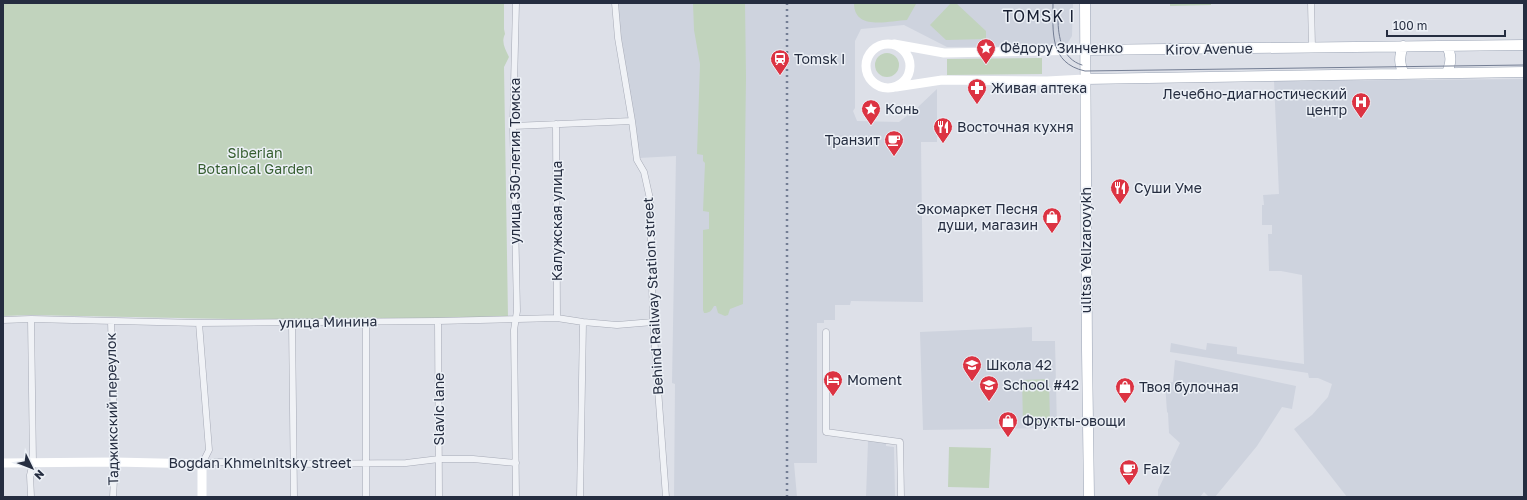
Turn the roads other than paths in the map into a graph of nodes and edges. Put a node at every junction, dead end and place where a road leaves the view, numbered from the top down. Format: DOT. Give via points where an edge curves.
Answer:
graph roads {
  1 [pos="516,3"];
  2 [pos="615,3"];
  3 [pos="1085,3"];
  4 [pos="1311,3"];
  5 [pos="894,44"];
  6 [pos="1524,45"];
  7 [pos="1403,46"];
  8 [pos="1447,46"];
  9 [pos="1312,47"];
  10 [pos="1085,50"];
  11 [pos="1524,72"];
  12 [pos="1447,73"];
  13 [pos="1404,74"];
  14 [pos="1085,79"];
  15 [pos="896,87"];
  16 [pos="632,121"];
  17 [pos="556,124"];
  18 [pos="513,126"];
  19 [pos="557,318"];
  20 [pos="31,319"];
  21 [pos="3,320"];
  22 [pos="516,320"];
  23 [pos="111,321"];
  24 [pos="366,321"];
  25 [pos="438,321"];
  26 [pos="292,322"];
  27 [pos="583,322"];
  28 [pos="653,322"];
  29 [pos="199,323"];
  30 [pos="826,332"];
  31 [pos="439,459"];
  32 [pos="115,462"];
  33 [pos="3,463"];
  34 [pos="33,463"];
  35 [pos="366,463"];
  36 [pos="202,464"];
  37 [pos="294,464"];
  38 [pos="516,464"];
  39 [pos="31,497"];
  40 [pos="113,497"];
  41 [pos="202,497"];
  42 [pos="294,497"];
  43 [pos="366,497"];
  44 [pos="439,497"];
  45 [pos="516,497"];
  46 [pos="580,497"];
  47 [pos="666,497"];
  48 [pos="901,497"];
  49 [pos="1089,497"];
  1 -- 18 [label="street, улица 350-летия Томска"];
  2 -- 16 [label="street, Behind Railway Station street" via="618,38"];
  3 -- 10 [label="main road, ulitsa Yelizarovykh"];
  4 -- 9 [label="street"];
  5 -- 10 [label="main road, Kirov Avenue" via="944,53"];
  5 -- 15 [label="main road" via="904,50 911,65 906,80"];
  5 -- 15 [label="main road" via="880,45 871,51 866,69 875,84 884,88"];
  6 -- 8 [label="main road, Kirov Avenue"];
  7 -- 8 [label="main road, Kirov Avenue"];
  7 -- 9 [label="main road, Kirov Avenue"];
  7 -- 13 [label="main road" via="1400,62"];
  8 -- 12 [label="main road" via="1451,61"];
  9 -- 10 [label="main road, Kirov Avenue"];
  10 -- 14 [label="main road, ulitsa Yelizarovykh"];
  11 -- 12 [label="main road, Kirov Avenue"];
  12 -- 13 [label="main road, Kirov Avenue"];
  13 -- 14 [label="main road, Kirov Avenue"];
  14 -- 15 [label="main road, Kirov Avenue" via="942,80"];
  14 -- 49 [label="main road, ulitsa Yelizarovykh"];
  16 -- 17 [label="street"];
  16 -- 28 [label="street, Behind Railway Station street" via="637,160 644,172 650,199"];
  17 -- 18 [label="street"];
  17 -- 19 [label="street, Калужская улица"];
  18 -- 22 [label="street, улица 350-летия Томска"];
  19 -- 22 [label="street, улица Минина"];
  19 -- 27 [label="street, улица Минина"];
  20 -- 21 [label="street, улица Минина"];
  20 -- 23 [label="street, улица Минина"];
  20 -- 34 [label="street"];
  22 -- 25 [label="street, улица Минина"];
  22 -- 38 [label="street, улица 350-летия Томска"];
  23 -- 29 [label="street, улица Минина"];
  23 -- 32 [label="street, Таджикский переулок"];
  24 -- 25 [label="street, улица Минина"];
  24 -- 26 [label="street, улица Минина"];
  24 -- 35 [label="street"];
  25 -- 31 [label="street, Slavic lane"];
  26 -- 29 [label="street, улица Минина"];
  26 -- 37 [label="street"];
  27 -- 28 [label="street, улица Минина" via="617,325"];
  27 -- 46 [label="street"];
  28 -- 47 [label="street, Behind Railway Station street"];
  29 -- 36 [label="street" via="210,450"];
  30 -- 48 [label="street" via="826,432 900,442"];
  31 -- 35 [label="street, Bogdan Khmelnitsky street" via="406,463"];
  31 -- 38 [label="street, Bogdan Khmelnitsky street" via="473,459"];
  31 -- 44 [label="street, Slavic lane"];
  32 -- 34 [label="main road, Bogdan Khmelnitsky street"];
  32 -- 36 [label="main road, Bogdan Khmelnitsky street"];
  32 -- 40 [label="street, Таджикский переулок"];
  33 -- 34 [label="main road, Bogdan Khmelnitsky street"];
  34 -- 39 [label="street" via="30,474"];
  35 -- 37 [label="street, Bogdan Khmelnitsky street"];
  35 -- 43 [label="street"];
  36 -- 37 [label="street, Bogdan Khmelnitsky street"];
  36 -- 41 [label="main road"];
  37 -- 42 [label="street"];
  38 -- 45 [label="street, улица 350-летия Томска"];
}
